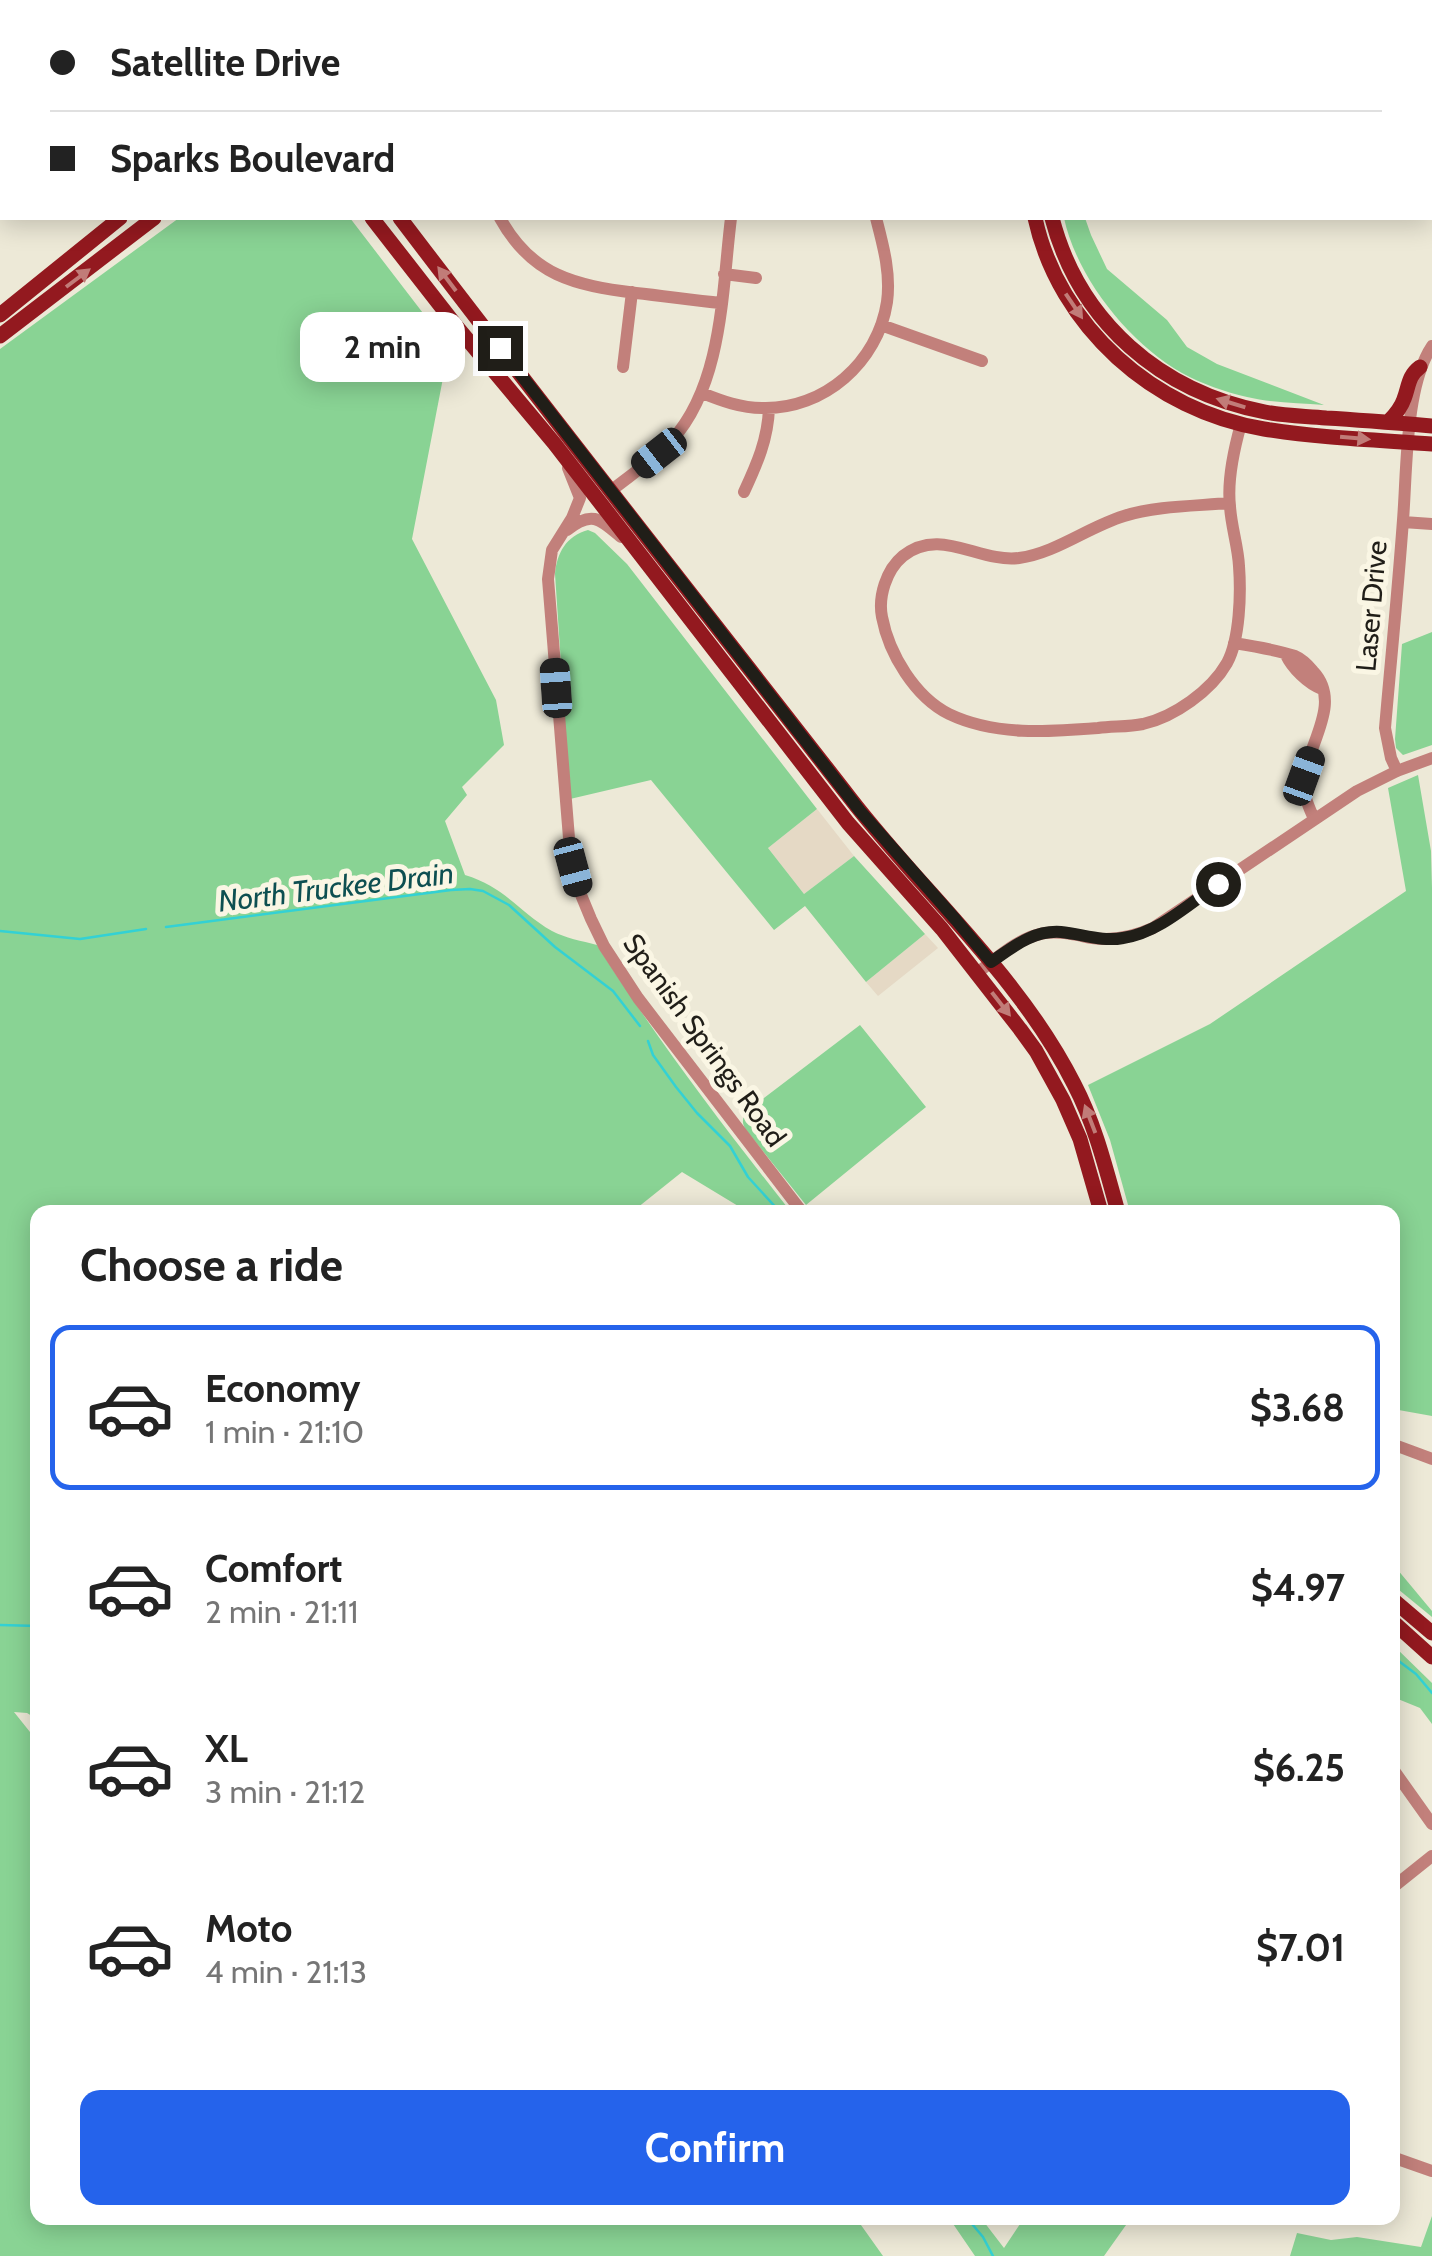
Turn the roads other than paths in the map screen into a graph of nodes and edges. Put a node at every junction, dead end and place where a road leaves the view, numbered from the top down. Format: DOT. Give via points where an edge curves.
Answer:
graph roads {
  1 [pos="118,220"];
  2 [pos="151,220"];
  3 [pos="374,220"];
  4 [pos="402,220"];
  5 [pos="502,220"];
  6 [pos="732,220"];
  7 [pos="876,220"];
  8 [pos="1036,220"];
  9 [pos="1053,220"];
  10 [pos="724,274"];
  11 [pos="756,278"];
  12 [pos="632,292"];
  13 [pos="720,304"];
  14 [pos="0,314"];
  15 [pos="881,325"];
  16 [pos="0,336"];
  17 [pos="1432,346"];
  18 [pos="982,361"];
  19 [pos="488,364"];
  20 [pos="622,367"];
  21 [pos="1420,367"];
  22 [pos="702,393"];
  23 [pos="768,408"];
  24 [pos="1388,422"];
  25 [pos="1241,424"];
  26 [pos="1411,424"];
  27 [pos="1432,426"];
  28 [pos="1408,442"];
  29 [pos="1432,444"];
  30 [pos="558,448"];
  31 [pos="612,490"];
  32 [pos="744,492"];
  33 [pos="1229,503"];
  34 [pos="1403,522"];
  35 [pos="1432,524"];
  36 [pos="561,535"];
  37 [pos="636,550"];
  38 [pos="700,632"];
  39 [pos="1234,643"];
  40 [pos="1432,758"];
  41 [pos="1397,772"];
  42 [pos="1314,819"];
  43 [pos="991,962"];
  44 [pos="977,973"];
  45 [pos="797,1205"];
  46 [pos="1099,1205"];
  47 [pos="1116,1205"];
  48 [pos="1400,1447"];
  49 [pos="1432,1459"];
  50 [pos="1400,1607"];
  51 [pos="1400,1627"];
  52 [pos="1432,1633"];
  53 [pos="1432,1657"];
  54 [pos="1400,1779"];
  55 [pos="1432,1824"];
  56 [pos="1432,1856"];
  57 [pos="1400,1882"];
  58 [pos="1400,2161"];
  59 [pos="1432,2172"];
  1 -- 14 [label="main road"];
  16 -- 2 [label="main road, one-way"];
  3 -- 19 [label="main road"];
  31 -- 4 [label="main road, one-way"];
  5 -- 12 [label="street" via="521,249 549,271 582,285"];
  6 -- 10 [label="street"];
  7 -- 15 [label="street" via="888,280"];
  8 -- 25 [label="main road, one-way" via="1057,281 1110,352 1172,398"];
  24 -- 9 [label="main road, one-way" via="1268,413 1182,385 1130,348 1099,314"];
  10 -- 11 [label="street"];
  10 -- 13 [label="street"];
  12 -- 13 [label="street"];
  12 -- 20 [label="street"];
  13 -- 22 [label="street"];
  15 -- 18 [label="street"];
  15 -- 23 [label="street" via="858,365 832,388"];
  17 -- 21 [label="street"];
  19 -- 30 [label="main road"];
  19 -- 31 [label="main road" via="540,413 599,487"];
  21 -- 24 [label="main road"];
  21 -- 26 [label="street, Laser Drive"];
  22 -- 23 [label="street"];
  22 -- 31 [label="street" via="673,440"];
  23 -- 32 [label="street" via="766,440"];
  24 -- 26 [label="main road"];
  25 -- 28 [label="main road, one-way"];
  25 -- 33 [label="street"];
  26 -- 27 [label="main road"];
  26 -- 28 [label="street, Laser Drive"];
  28 -- 29 [label="main road"];
  28 -- 34 [label="street, Laser Drive"];
  30 -- 36 [label="street, Spanish Springs Road" via="580,498"];
  30 -- 37 [label="main road"];
  31 -- 38 [label="main road" via="613,505"];
  31 -- 43 [label="main road" via="860,811"];
  33 -- 39 [label="street" via="1239,566"];
  33 -- 39 [label="street" via="1126,515 1019,558 940,543 923,546 890,572 879,604 886,638 912,682 948,713 994,728 1053,732 1144,724 1210,683"];
  34 -- 35 [label="street"];
  34 -- 41 [label="street, Laser Drive" via="1386,728"];
  36 -- 37 [label="street" via="579,520 597,518"];
  36 -- 45 [label="street, Spanish Springs Road" via="548,579 565,803 580,890 604,946 638,998"];
  37 -- 38 [label="main road"];
  38 -- 44 [label="main road" via="864,844"];
  39 -- 42 [label="street" via="1293,655 1320,679 1324,714 1304,776"];
  40 -- 41 [label="street"];
  41 -- 42 [label="street"];
  42 -- 43 [label="street" via="1154,928 1108,940 1046,932"];
  43 -- 44 [label="street"];
  47 -- 43 [label="main road, one-way" via="1074,1082"];
  44 -- 46 [label="main road, one-way" via="1058,1089"];
  48 -- 49 [label="street"];
  50 -- 52 [label="main road"];
  51 -- 53 [label="main road"];
  54 -- 55 [label="street"];
  56 -- 57 [label="street"];
  58 -- 59 [label="street"];
}
